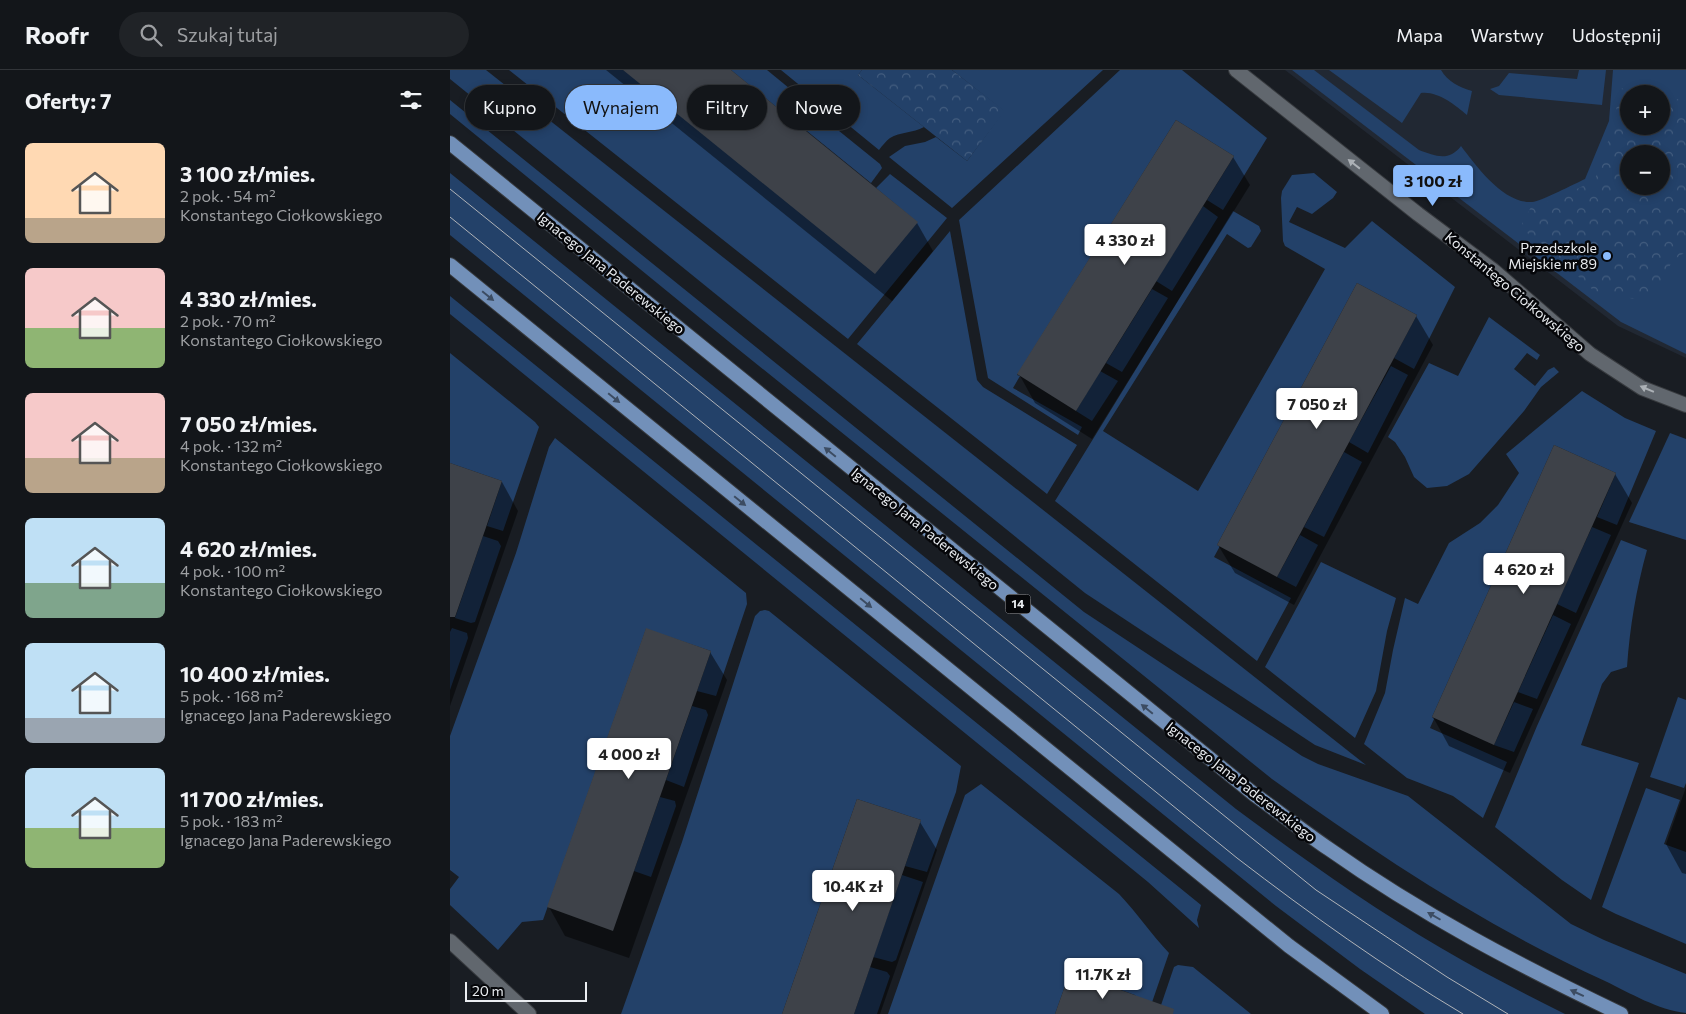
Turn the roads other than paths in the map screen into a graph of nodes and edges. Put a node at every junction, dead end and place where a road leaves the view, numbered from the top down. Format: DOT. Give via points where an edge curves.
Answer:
graph roads {
  1 [pos="1236,70"];
  2 [pos="450,143"];
  3 [pos="450,265"];
  4 [pos="1686,405"];
  5 [pos="450,941"];
  6 [pos="529,1014"];
  7 [pos="1382,1014"];
  8 [pos="1621,1014"];
  4 -- 1 [label="street, Konstantego Ciołkowskiego, one-way" via="1642,388 1590,354 1493,270"];
  8 -- 2 [label="main road, Ignacego Jana Paderewskiego / 14, one-way" via="1478,942 1405,899 1329,850 1255,795"];
  3 -- 7 [label="main road, one-way" via="1289,946"];
  5 -- 6 [label="street"];
}
